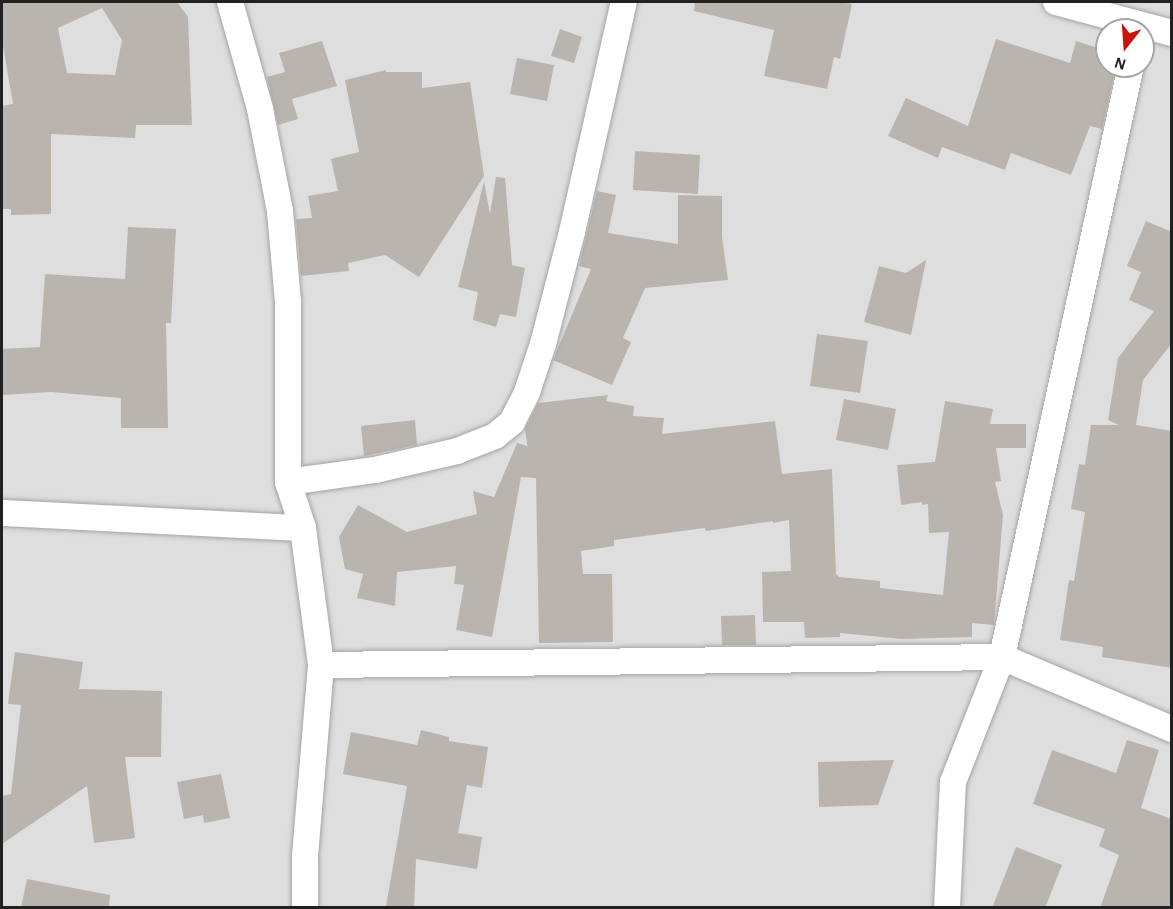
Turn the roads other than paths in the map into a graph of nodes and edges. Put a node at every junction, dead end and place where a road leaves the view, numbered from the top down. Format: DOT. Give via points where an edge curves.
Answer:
graph roads {
  1 [pos="230,2"];
  2 [pos="624,2"];
  3 [pos="1056,2"];
  4 [pos="1142,18"];
  5 [pos="1155,24"];
  6 [pos="1172,33"];
  7 [pos="1128,78"];
  8 [pos="288,482"];
  9 [pos="2,513"];
  10 [pos="303,528"];
  11 [pos="1002,657"];
  12 [pos="321,665"];
  13 [pos="1172,729"];
  14 [pos="305,908"];
  15 [pos="947,908"];
  1 -- 8 [label="street" via="260,109 280,212 288,302"];
  2 -- 8 [label="street" via="543,344 512,422 495,436 456,451 375,470"];
  3 -- 4 [label="street"];
  5 -- 6 [label="street"];
  7 -- 11 [label="street"];
  8 -- 10 [label="street"];
  9 -- 10 [label="street"];
  10 -- 12 [label="street"];
  11 -- 12 [label="street"];
  11 -- 13 [label="street"];
  11 -- 15 [label="street" via="953,782"];
  12 -- 14 [label="street" via="305,856"];
}
